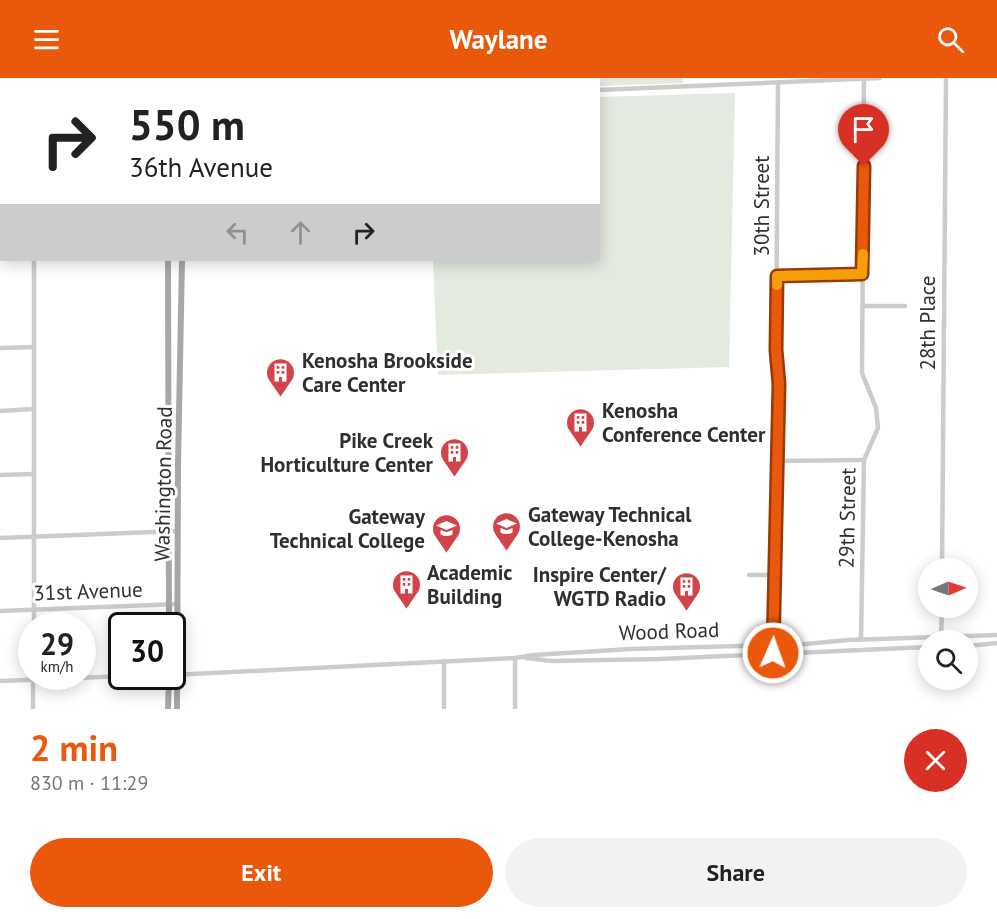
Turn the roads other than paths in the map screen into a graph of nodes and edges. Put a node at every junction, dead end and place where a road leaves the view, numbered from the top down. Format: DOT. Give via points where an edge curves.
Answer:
graph roads {
  1 [pos="880,78"];
  2 [pos="946,78"];
  3 [pos="864,79"];
  4 [pos="778,82"];
  5 [pos="600,90"];
  6 [pos="34,261"];
  7 [pos="168,261"];
  8 [pos="182,261"];
  9 [pos="862,274"];
  10 [pos="777,276"];
  11 [pos="863,306"];
  12 [pos="905,306"];
  13 [pos="34,347"];
  14 [pos="0,348"];
  15 [pos="34,409"];
  16 [pos="0,411"];
  17 [pos="864,460"];
  18 [pos="777,461"];
  19 [pos="33,474"];
  20 [pos="0,475"];
  21 [pos="168,500"];
  22 [pos="178,500"];
  23 [pos="178,531"];
  24 [pos="169,533"];
  25 [pos="33,537"];
  26 [pos="0,538"];
  27 [pos="942,558"];
  28 [pos="775,575"];
  29 [pos="749,576"];
  30 [pos="178,604"];
  31 [pos="169,605"];
  32 [pos="35,609"];
  33 [pos="0,611"];
  34 [pos="35,612"];
  35 [pos="169,612"];
  36 [pos="177,612"];
  37 [pos="997,634"];
  38 [pos="978,636"];
  39 [pos="918,639"];
  40 [pos="861,640"];
  41 [pos="997,643"];
  42 [pos="773,644"];
  43 [pos="978,645"];
  44 [pos="918,646"];
  45 [pos="773,653"];
  46 [pos="515,658"];
  47 [pos="523,658"];
  48 [pos="444,661"];
  49 [pos="186,674"];
  50 [pos="18,679"];
  51 [pos="0,681"];
  52 [pos="33,690"];
  53 [pos="171,690"];
  54 [pos="175,690"];
  55 [pos="33,709"];
  56 [pos="168,709"];
  57 [pos="177,709"];
  58 [pos="444,709"];
  59 [pos="515,709"];
  1 -- 3 [label="street"];
  2 -- 27 [label="street, 28th Place"];
  3 -- 4 [label="street"];
  3 -- 9 [label="street, 29th Street"];
  4 -- 5 [label="street"];
  4 -- 10 [label="street, 30th Street"];
  6 -- 13 [label="street"];
  7 -- 21 [label="main road, Washington Road"];
  8 -- 22 [label="main road, Washington Road"];
  9 -- 10 [label="street"];
  9 -- 11 [label="street, 29th Street"];
  10 -- 18 [label="street, 30th Street"];
  11 -- 12 [label="street"];
  11 -- 17 [label="street, 29th Street" via="862,373 876,408 878,428"];
  13 -- 14 [label="street"];
  13 -- 15 [label="street"];
  15 -- 16 [label="street"];
  15 -- 19 [label="street"];
  17 -- 18 [label="street"];
  17 -- 40 [label="street, 29th Street"];
  18 -- 28 [label="street, 30th Street"];
  19 -- 20 [label="street"];
  19 -- 25 [label="street"];
  21 -- 22 [label="main road"];
  21 -- 24 [label="main road, Washington Road"];
  22 -- 23 [label="main road, Washington Road"];
  23 -- 24 [label="street"];
  23 -- 30 [label="main road, Washington Road"];
  24 -- 25 [label="street"];
  24 -- 31 [label="main road, Washington Road"];
  25 -- 26 [label="street"];
  25 -- 32 [label="street"];
  28 -- 29 [label="street"];
  28 -- 42 [label="street, 30th Street"];
  30 -- 31 [label="street, 31st Avenue"];
  30 -- 36 [label="main road, Washington Road"];
  31 -- 32 [label="street, 31st Avenue"];
  31 -- 35 [label="main road, Washington Road"];
  32 -- 33 [label="street, 31st Avenue"];
  32 -- 34 [label="street"];
  37 -- 38 [label="street, Wood Road"];
  39 -- 40 [label="street, Wood Road"];
  40 -- 42 [label="street, Wood Road"];
  41 -- 43 [label="street"];
  42 -- 45 [label="street, 30th Street"];
  42 -- 47 [label="street, Wood Road"];
  44 -- 45 [label="street, Wood Road"];
  45 -- 47 [label="street, Wood Road" via="544,661"];
  46 -- 47 [label="street, Wood Road"];
  46 -- 48 [label="street, Wood Road"];
  46 -- 59 [label="street"];
  48 -- 49 [label="street, Wood Road"];
  48 -- 58 [label="street"];
  50 -- 51 [label="street"];
  52 -- 55 [label="street"];
  53 -- 56 [label="main road, Washington Road"];
  54 -- 57 [label="main road, Washington Road"];
}
